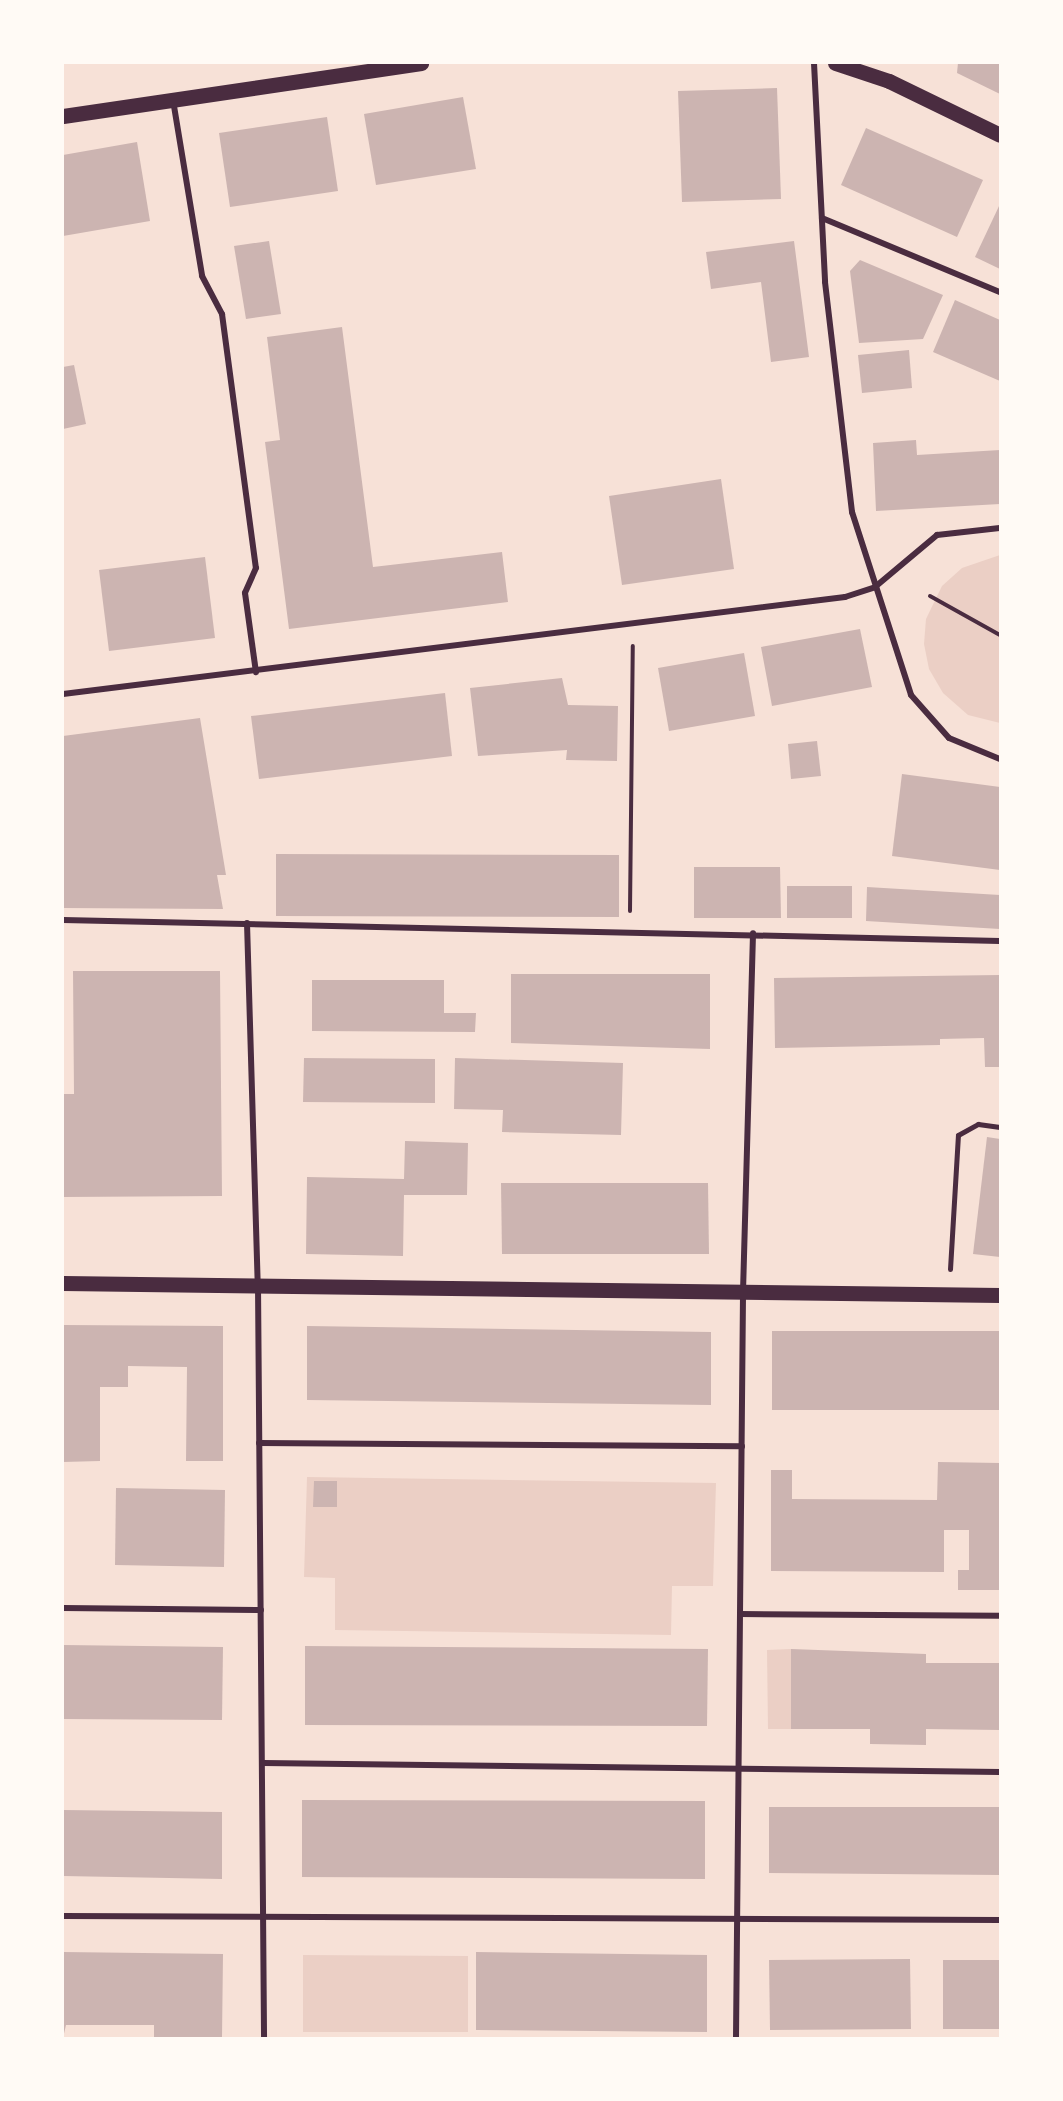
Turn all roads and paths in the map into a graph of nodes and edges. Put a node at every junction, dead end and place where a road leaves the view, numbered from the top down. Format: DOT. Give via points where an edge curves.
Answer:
graph roads {
  1 [pos="421,63"];
  2 [pos="814,63"];
  3 [pos="835,63"];
  4 [pos="173,99"];
  5 [pos="63,116"];
  6 [pos="1000,135"];
  7 [pos="822,218"];
  8 [pos="1000,292"];
  9 [pos="1000,528"];
  10 [pos="875,587"];
  11 [pos="930,596"];
  12 [pos="634,627"];
  13 [pos="1000,635"];
  14 [pos="256,672"];
  15 [pos="63,694"];
  16 [pos="1000,759"];
  17 [pos="63,920"];
  18 [pos="248,923"];
  19 [pos="630,930"];
  20 [pos="753,933"];
  21 [pos="1000,941"];
  22 [pos="1000,1127"];
  23 [pos="950,1269"];
  24 [pos="63,1283"];
  25 [pos="258,1285"];
  26 [pos="742,1292"];
  27 [pos="1000,1295"];
  28 [pos="259,1443"];
  29 [pos="742,1446"];
  30 [pos="63,1608"];
  31 [pos="261,1610"];
  32 [pos="740,1614"];
  33 [pos="1000,1616"];
  34 [pos="263,1763"];
  35 [pos="736,1769"];
  36 [pos="1000,1772"];
  37 [pos="261,1916"];
  38 [pos="63,1917"];
  39 [pos="737,1917"];
  40 [pos="1000,1920"];
  41 [pos="264,2038"];
  42 [pos="736,2038"];
  1 -- 4 [label="main road"];
  2 -- 7 [label="street"];
  3 -- 6 [label="main road" via="889,81"];
  4 -- 5 [label="main road"];
  4 -- 14 [label="street" via="202,276 222,314 256,568 245,592"];
  7 -- 8 [label="street"];
  7 -- 10 [label="street" via="852,512"];
  9 -- 10 [label="street" via="937,535"];
  10 -- 12 [label="street" via="845,597"];
  10 -- 16 [label="street" via="903,678 921,710 949,738"];
  11 -- 13 [label="path"];
  12 -- 14 [label="street"];
  12 -- 19 [label="path"];
  14 -- 15 [label="street"];
  17 -- 18 [label="street"];
  18 -- 19 [label="street"];
  18 -- 25 [label="street"];
  19 -- 20 [label="street"];
  20 -- 21 [label="street"];
  20 -- 26 [label="street"];
  22 -- 23 [label="street" via="978,1124 958,1135"];
  24 -- 25 [label="main road"];
  25 -- 26 [label="main road"];
  25 -- 28 [label="street"];
  26 -- 27 [label="main road"];
  26 -- 29 [label="street"];
  28 -- 29 [label="street"];
  28 -- 31 [label="street"];
  29 -- 32 [label="street"];
  30 -- 31 [label="street"];
  31 -- 34 [label="street"];
  32 -- 33 [label="street"];
  32 -- 35 [label="street"];
  34 -- 35 [label="street"];
  34 -- 37 [label="street"];
  35 -- 36 [label="street"];
  35 -- 39 [label="street"];
  37 -- 38 [label="street"];
  37 -- 39 [label="street"];
  37 -- 41 [label="street"];
  39 -- 40 [label="street"];
  39 -- 42 [label="street"];
}
